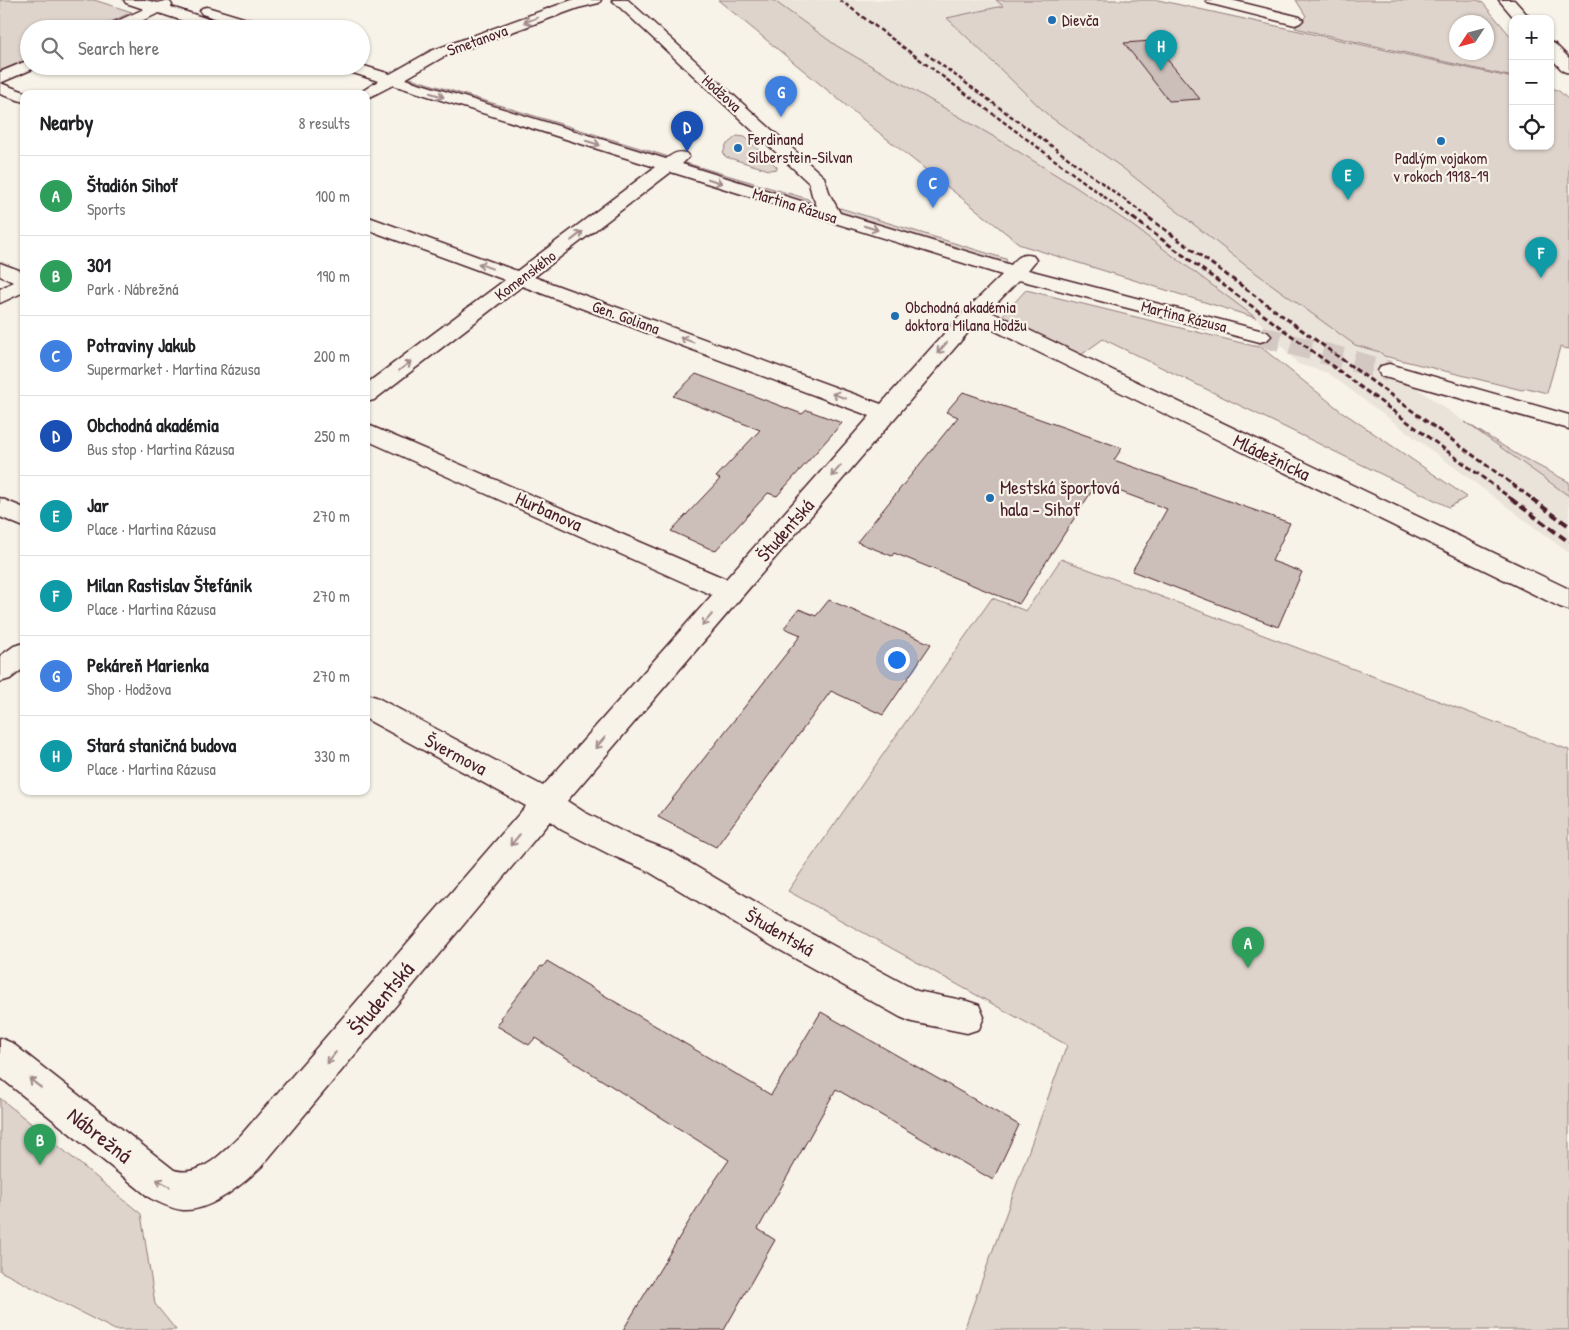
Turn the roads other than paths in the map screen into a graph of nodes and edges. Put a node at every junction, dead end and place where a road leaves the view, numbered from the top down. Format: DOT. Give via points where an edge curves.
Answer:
graph roads {
  1 [pos="131,0"];
  2 [pos="174,0"];
  3 [pos="594,0"];
  4 [pos="619,0"];
  5 [pos="1214,0"];
  6 [pos="1506,0"];
  7 [pos="158,8"];
  8 [pos="1520,15"];
  9 [pos="131,20"];
  10 [pos="196,20"];
  11 [pos="237,20"];
  12 [pos="1296,20"];
  13 [pos="1554,51"];
  14 [pos="370,62"];
  15 [pos="1569,68"];
  16 [pos="20,69"];
  17 [pos="370,71"];
  18 [pos="398,76"];
  19 [pos="0,78"];
  20 [pos="0,88"];
  21 [pos="370,92"];
  22 [pos="20,96"];
  23 [pos="676,160"];
  24 [pos="821,195"];
  25 [pos="832,216"];
  26 [pos="370,223"];
  27 [pos="1021,266"];
  28 [pos="0,269"];
  29 [pos="20,277"];
  30 [pos="521,279"];
  31 [pos="20,286"];
  32 [pos="0,297"];
  33 [pos="976,312"];
  34 [pos="1253,334"];
  35 [pos="1389,371"];
  36 [pos="370,392"];
  37 [pos="885,413"];
  38 [pos="1569,422"];
  39 [pos="370,433"];
  40 [pos="0,506"];
  41 [pos="20,517"];
  42 [pos="731,592"];
  43 [pos="1569,600"];
  44 [pos="20,656"];
  45 [pos="0,671"];
  46 [pos="370,708"];
  47 [pos="547,803"];
  48 [pos="967,1017"];
  49 [pos="0,1055"];
  50 [pos="208,1185"];
  1 -- 7 [label="street"];
  2 -- 7 [label="street"];
  2 -- 11 [label="street"];
  3 -- 18 [label="street, Smetanova, one-way" via="574,4 437,54"];
  4 -- 24 [label="street, Hodžova" via="818,181"];
  5 -- 12 [label="street"];
  6 -- 8 [label="street"];
  7 -- 9 [label="street"];
  7 -- 10 [label="street"];
  13 -- 15 [label="street"];
  14 -- 18 [label="street, Martina Rázusa"];
  16 -- 19 [label="street"];
  17 -- 18 [label="street, Martina Rázusa"];
  18 -- 21 [label="street, Smetanova"];
  18 -- 23 [label="street, Martina Rázusa"];
  20 -- 22 [label="street"];
  23 -- 24 [label="street, Martina Rázusa"];
  23 -- 25 [label="street, Martina Rázusa, one-way"];
  30 -- 23 [label="street, Komenského, one-way"];
  24 -- 25 [label="street, Hodžova"];
  24 -- 27 [label="street, Martina Rázusa"];
  25 -- 27 [label="street, Martina Rázusa, one-way"];
  30 -- 26 [label="street, Gen. Goliana, one-way"];
  27 -- 33 [label="street, Študentská"];
  27 -- 34 [label="street, Martina Rázusa"];
  28 -- 29 [label="street"];
  36 -- 30 [label="street, Komenského, one-way"];
  37 -- 30 [label="street, Gen. Goliana, one-way"];
  31 -- 32 [label="street"];
  33 -- 37 [label="street, Študentská, one-way"];
  33 -- 43 [label="street, Mládežnícka"];
  35 -- 38 [label="street"];
  37 -- 42 [label="street, Študentská, one-way"];
  39 -- 42 [label="street, Hurbanova"];
  40 -- 41 [label="street"];
  42 -- 47 [label="street, Študentská, one-way"];
  44 -- 45 [label="street"];
  46 -- 47 [label="street, Švermova"];
  47 -- 48 [label="street, Študentská" via="620,845 657,860 774,930 912,1006"];
  47 -- 50 [label="street, Študentská, one-way" via="254,1148 232,1170"];
  50 -- 49 [label="street, Nábrežná, one-way" via="187,1192 163,1185"];
}
